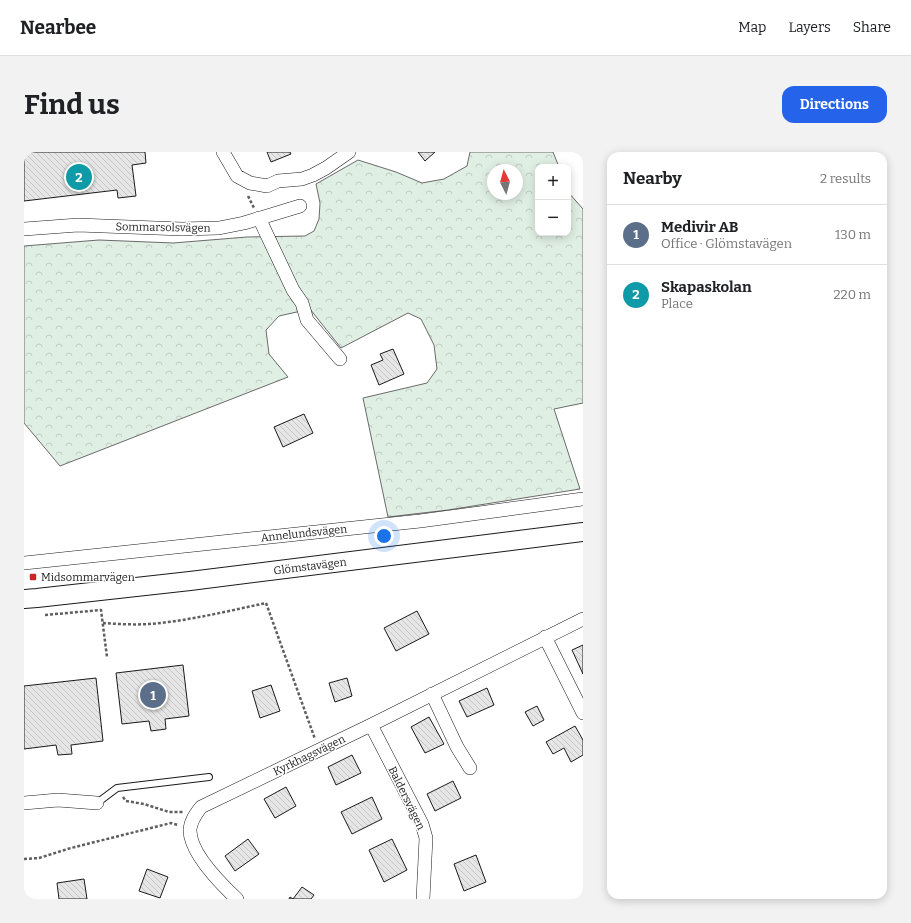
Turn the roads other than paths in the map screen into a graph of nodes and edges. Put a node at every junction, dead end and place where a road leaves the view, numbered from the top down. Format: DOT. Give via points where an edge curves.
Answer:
graph roads {
  1 [pos="223,152"];
  2 [pos="349,152"];
  3 [pos="300,206"];
  4 [pos="259,218"];
  5 [pos="24,229"];
  6 [pos="340,359"];
  7 [pos="583,499"];
  8 [pos="583,532"];
  9 [pos="24,563"];
  10 [pos="31,603"];
  11 [pos="583,619"];
  12 [pos="545,637"];
  13 [pos="432,694"];
  14 [pos="583,713"];
  15 [pos="371,725"];
  16 [pos="470,768"];
  17 [pos="209,777"];
  18 [pos="24,803"];
  19 [pos="98,803"];
  20 [pos="237,899"];
  21 [pos="423,899"];
  1 -- 2 [label="street" via="237,176 250,183 267,186 278,181 302,179 313,175"];
  3 -- 4 [label="street, Sommarsolsvägen"];
  4 -- 5 [label="street, Sommarsolsvägen" via="233,226 203,229 78,225"];
  4 -- 6 [label="street" via="293,290 302,303 306,320"];
  7 -- 9 [label="street, Annelundsvägen" via="420,521"];
  8 -- 10 [label="main road, Glömstavägen"];
  11 -- 12 [label="street, Kyrkhagsvägen"];
  12 -- 13 [label="street, Kyrkhagsvägen"];
  12 -- 14 [label="street"];
  13 -- 15 [label="street, Kyrkhagsvägen"];
  13 -- 16 [label="street"];
  15 -- 20 [label="street, Kyrkhagsvägen" via="201,807 193,820 193,844 200,856"];
  15 -- 21 [label="street, Baldersvägen" via="422,824 426,838"];
  17 -- 19 [label="lane" via="117,788"];
  18 -- 19 [label="street" via="58,800"];
}
